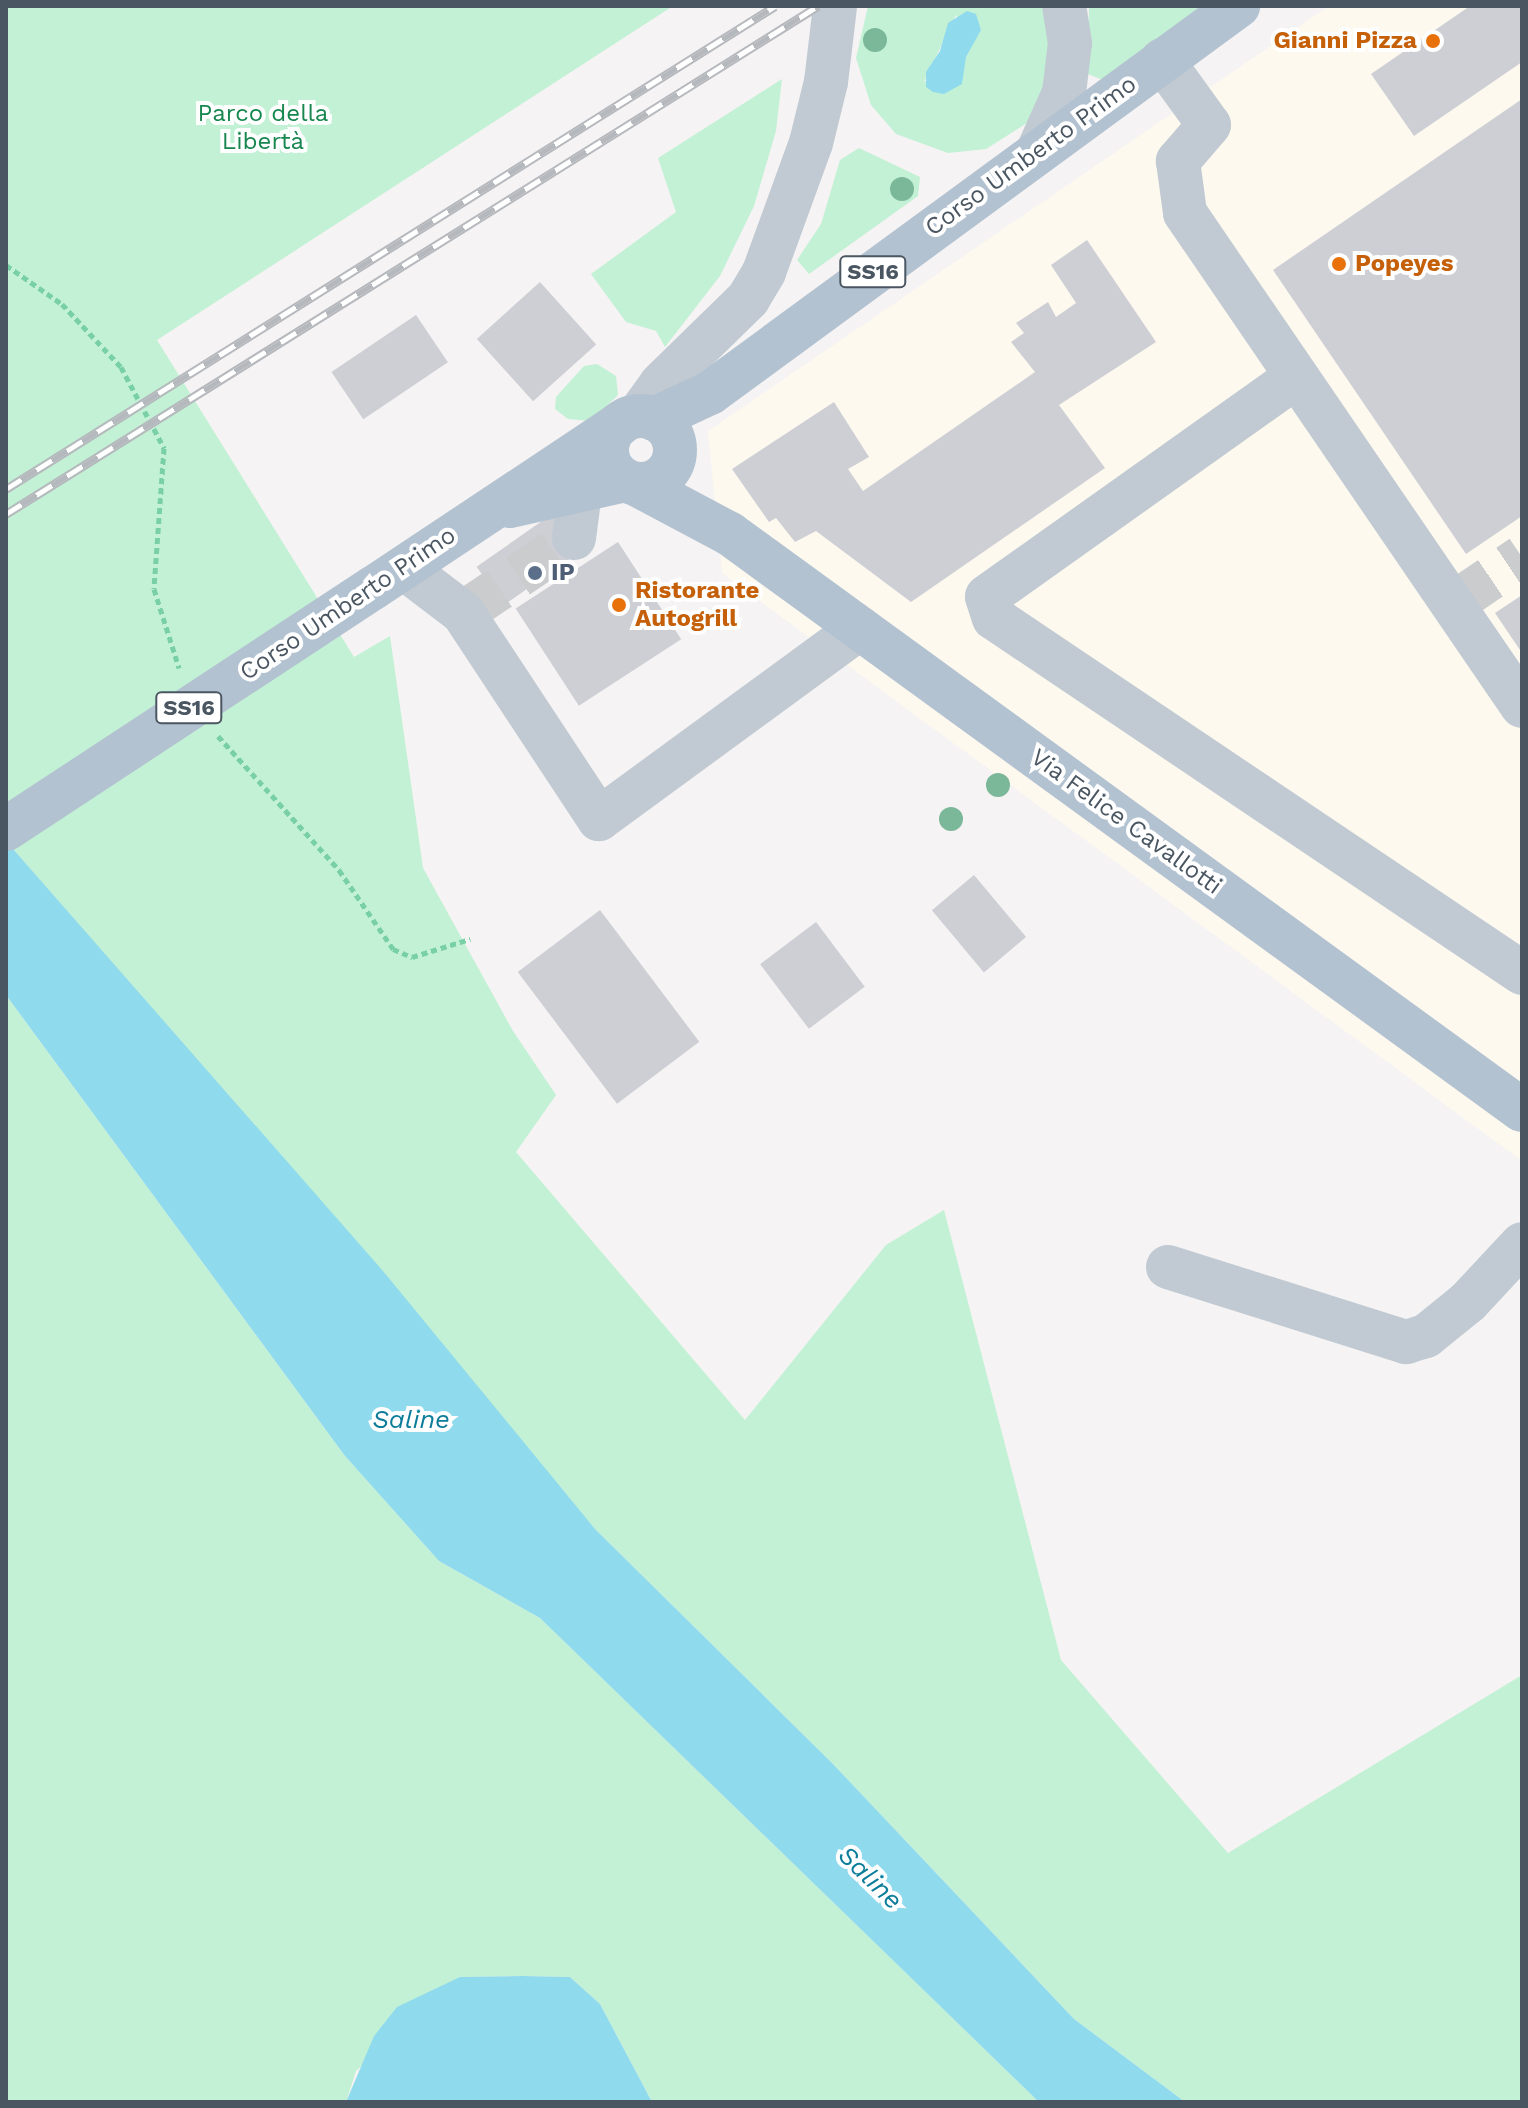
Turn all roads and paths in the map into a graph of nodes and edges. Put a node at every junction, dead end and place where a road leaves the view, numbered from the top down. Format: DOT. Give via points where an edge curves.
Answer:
graph roads {
  1 [pos="835,6"];
  2 [pos="1064,6"];
  3 [pos="1238,6"];
  4 [pos="1162,60"];
  5 [pos="1038,151"];
  6 [pos="6,265"];
  7 [pos="1296,377"];
  8 [pos="646,449"];
  9 [pos="580,492"];
  10 [pos="488,510"];
  11 [pos="574,538"];
  12 [pos="389,578"];
  13 [pos="860,628"];
  14 [pos="187,683"];
  15 [pos="1522,706"];
  16 [pos="211,723"];
  17 [pos="6,829"];
  18 [pos="470,939"];
  19 [pos="1522,973"];
  20 [pos="1522,1110"];
  21 [pos="1522,1244"];
  22 [pos="1168,1267"];
  1 -- 8 [label="street" via="826,82 811,143 764,272 748,299 661,384"];
  2 -- 5 [label="street" via="1070,43 1064,93"];
  3 -- 4 [label="main road, Corso Umberto Primo / SS16"];
  4 -- 5 [label="main road, Corso Umberto Primo / SS16"];
  4 -- 7 [label="street" via="1209,125 1178,161 1185,213"];
  5 -- 8 [label="main road, Corso Umberto Primo / SS16" via="710,393"];
  6 -- 14 [label="path" via="62,304 121,367 164,448 154,589 172,656"];
  7 -- 15 [label="street"];
  7 -- 19 [label="street" via="987,597 994,618"];
  8 -- 9 [label="main road, Corso Umberto Primo / SS16"];
  8 -- 10 [label="main road, Corso Umberto Primo / SS16"];
  8 -- 13 [label="main road, Via Felice Cavallotti" via="730,534"];
  9 -- 10 [label="main road, Corso Umberto Primo / SS16"];
  9 -- 11 [label="street"];
  10 -- 12 [label="main road, Corso Umberto Primo / SS16"];
  12 -- 13 [label="street" via="463,613 599,819"];
  12 -- 17 [label="main road, Corso Umberto Primo / SS16, bridge"];
  13 -- 20 [label="main road, Via Felice Cavallotti"];
  16 -- 18 [label="path" via="226,750 339,870 393,949 412,957"];
  21 -- 22 [label="street" via="1468,1302 1426,1336 1406,1342"];
}
